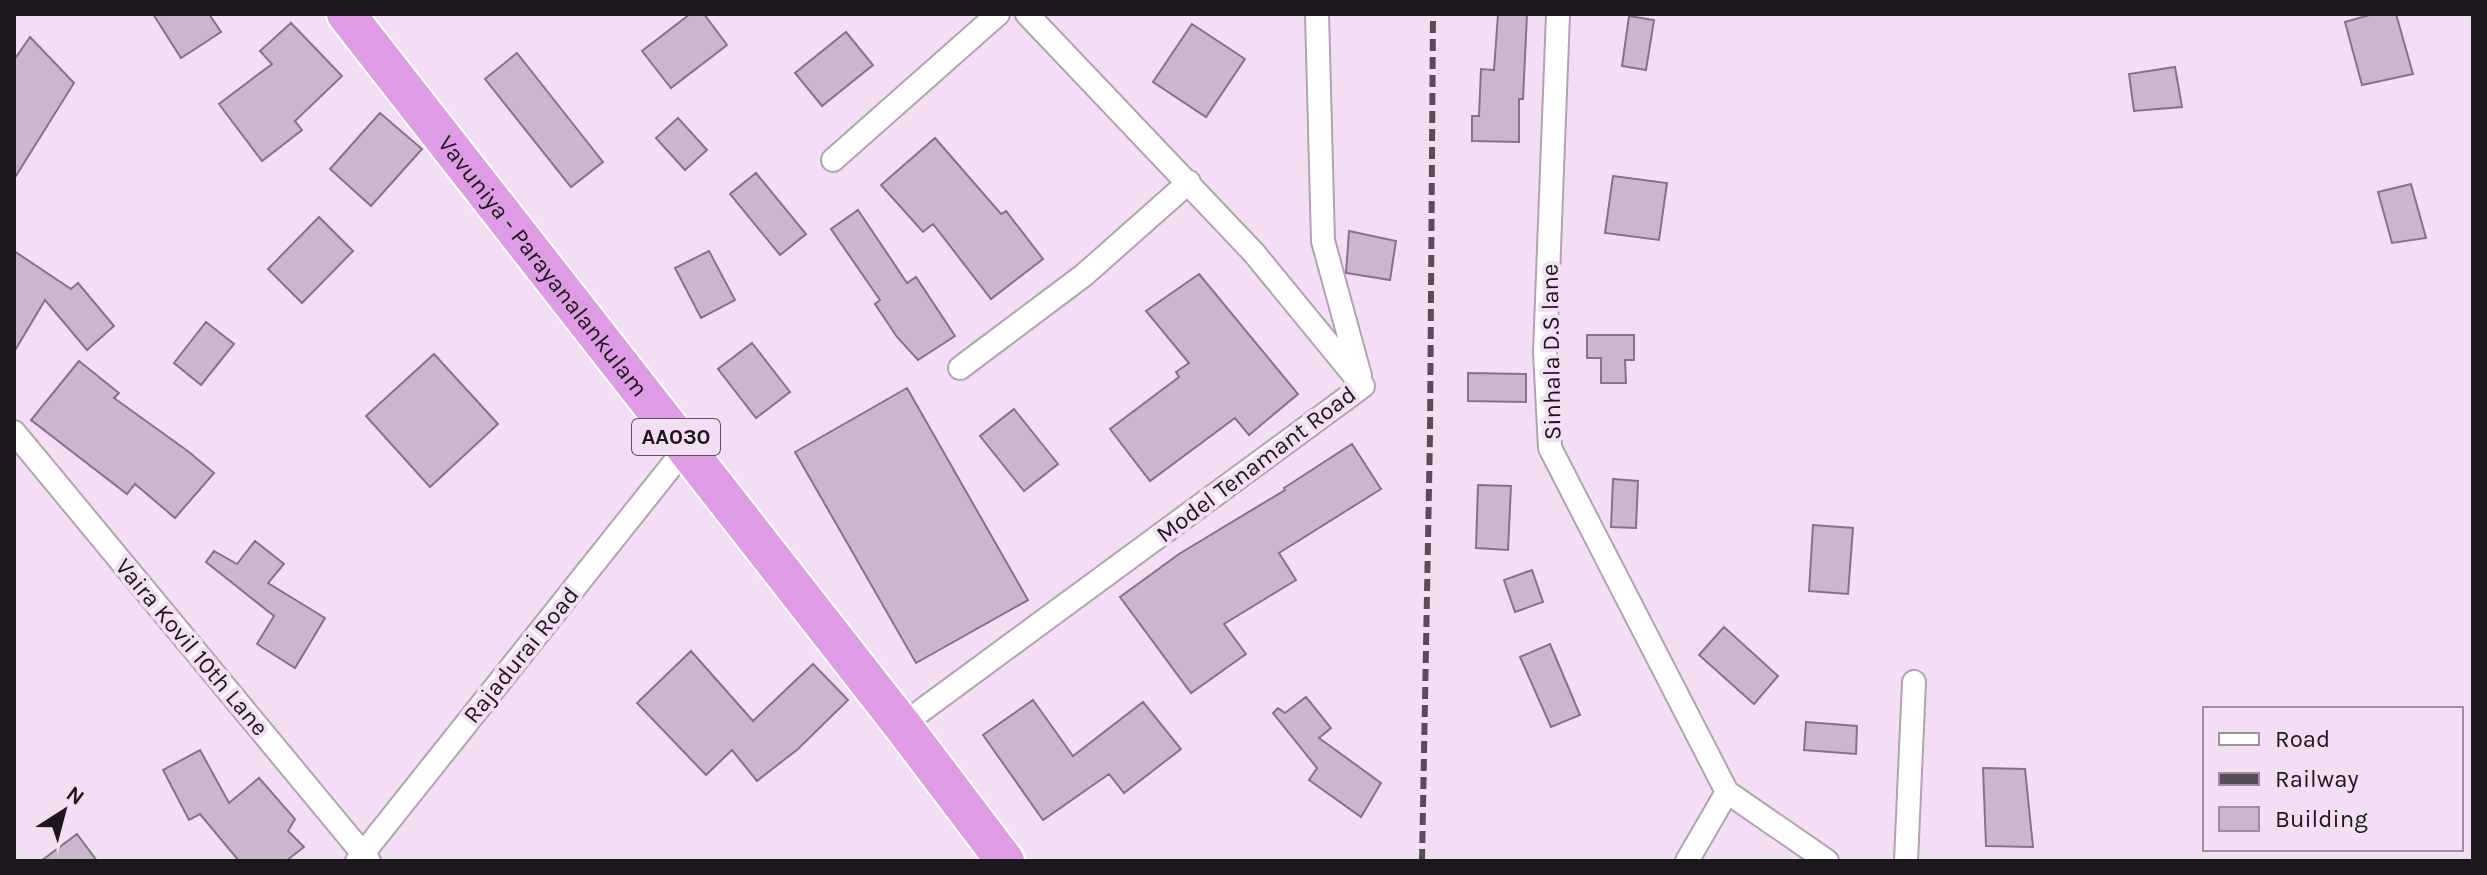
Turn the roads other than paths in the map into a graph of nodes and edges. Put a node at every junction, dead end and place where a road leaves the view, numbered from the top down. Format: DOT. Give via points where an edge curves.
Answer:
graph roads {
  1 [pos="346,14"];
  2 [pos="998,14"];
  3 [pos="1027,14"];
  4 [pos="1317,14"];
  5 [pos="1558,14"];
  6 [pos="833,160"];
  7 [pos="1189,182"];
  8 [pos="960,368"];
  9 [pos="1363,386"];
  10 [pos="14,432"];
  11 [pos="685,449"];
  12 [pos="1914,682"];
  13 [pos="902,725"];
  14 [pos="1727,792"];
  15 [pos="363,858"];
  16 [pos="1005,861"];
  17 [pos="1687,861"];
  18 [pos="1827,861"];
  19 [pos="1906,861"];
  1 -- 11 [label="highway, Vavuniya - Parayanalankulam / AA030"];
  2 -- 6 [label="street"];
  3 -- 7 [label="street, Model Tenamant Road"];
  4 -- 9 [label="street" via="1323,241"];
  5 -- 14 [label="street, Sinhala D.S lane" via="1545,352 1550,448"];
  7 -- 8 [label="street" via="1084,275"];
  7 -- 9 [label="street, Model Tenamant Road"];
  9 -- 13 [label="street, Model Tenamant Road"];
  10 -- 15 [label="street, Vaira Kovil 10th Lane"];
  11 -- 13 [label="highway, Vavuniya - Parayanalankulam / AA030"];
  11 -- 15 [label="street, Rajadurai Road"];
  12 -- 19 [label="street"];
  13 -- 16 [label="highway, Vavuniya - Parayanalankulam / AA030"];
  14 -- 17 [label="street"];
  14 -- 18 [label="street, Sinhala D.S lane"];
}
